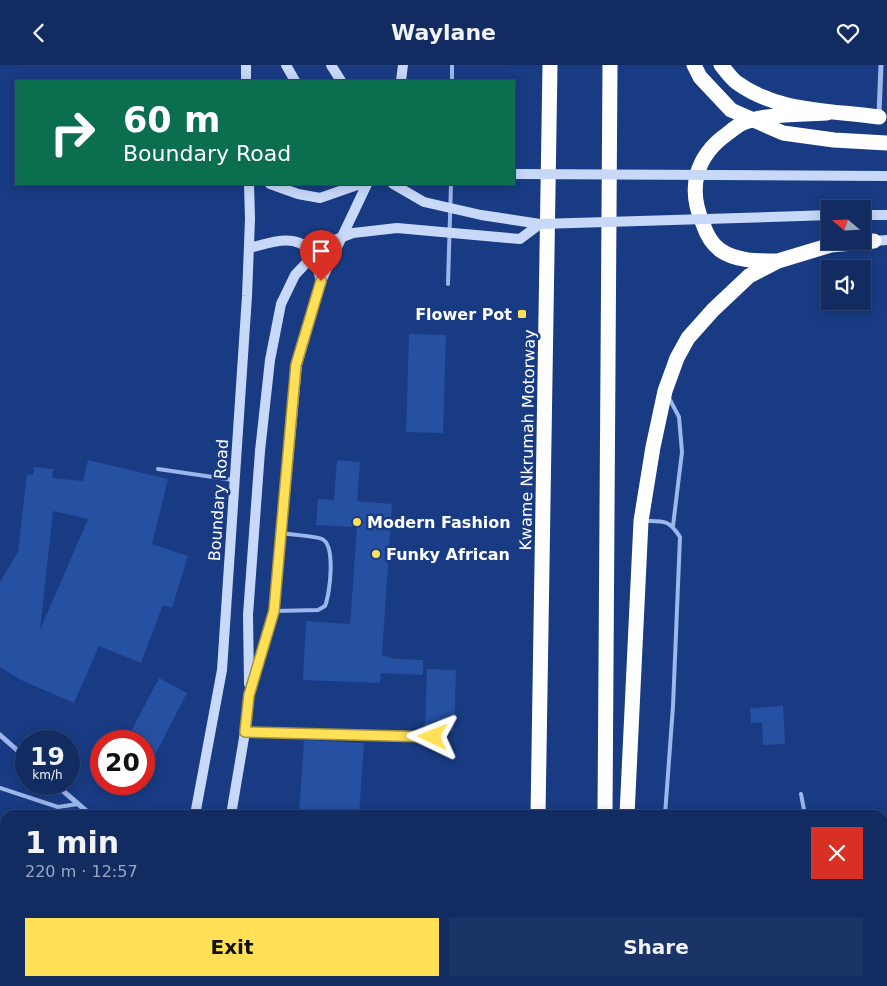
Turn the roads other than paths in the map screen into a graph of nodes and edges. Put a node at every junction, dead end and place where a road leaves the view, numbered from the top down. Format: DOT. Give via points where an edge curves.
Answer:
graph roads {
  1 [pos="246,65"];
  2 [pos="286,65"];
  3 [pos="331,65"];
  4 [pos="403,65"];
  5 [pos="452,65"];
  6 [pos="550,65"];
  7 [pos="610,65"];
  8 [pos="694,65"];
  9 [pos="721,65"];
  10 [pos="881,65"];
  11 [pos="246,80"];
  12 [pos="294,80"];
  13 [pos="340,80"];
  14 [pos="401,80"];
  15 [pos="452,80"];
  16 [pos="827,113"];
  17 [pos="883,118"];
  18 [pos="887,143"];
  19 [pos="515,174"];
  20 [pos="887,176"];
  21 [pos="249,185"];
  22 [pos="273,185"];
  23 [pos="357,185"];
  24 [pos="367,185"];
  25 [pos="395,185"];
  26 [pos="450,185"];
  27 [pos="821,215"];
  28 [pos="871,215"];
  29 [pos="887,215"];
  30 [pos="540,225"];
  31 [pos="881,241"];
  32 [pos="249,248"];
  33 [pos="778,261"];
  34 [pos="321,281"];
  35 [pos="448,284"];
  36 [pos="666,391"];
  37 [pos="158,469"];
  38 [pos="235,480"];
  39 [pos="641,521"];
  40 [pos="673,526"];
  41 [pos="282,533"];
  42 [pos="274,611"];
  43 [pos="249,695"];
  44 [pos="245,732"];
  45 [pos="0,735"];
  46 [pos="433,737"];
  47 [pos="15,749"];
  48 [pos="0,788"];
  49 [pos="801,794"];
  50 [pos="68,795"];
  51 [pos="78,804"];
  52 [pos="85,810"];
  53 [pos="196,810"];
  54 [pos="232,810"];
  55 [pos="538,810"];
  56 [pos="606,810"];
  57 [pos="627,810"];
  58 [pos="665,810"];
  59 [pos="804,810"];
  1 -- 11 [label="main road"];
  2 -- 12 [label="main road"];
  3 -- 13 [label="main road"];
  4 -- 14 [label="main road"];
  5 -- 15 [label="lane"];
  6 -- 55 [label="highway, Kwame Nkrumah Motorway"];
  7 -- 56 [label="highway"];
  8 -- 18 [label="highway, bridge" via="700,77 731,110 783,133"];
  9 -- 16 [label="highway" via="735,82 764,99"];
  10 -- 17 [label="street"];
  16 -- 17 [label="highway"];
  16 -- 33 [label="highway" via="778,115 744,123 714,143 700,162 694,187 698,214 719,249 737,258"];
  19 -- 20 [label="main road, bridge"];
  21 -- 32 [label="main road, Boundary Road"];
  22 -- 23 [label="main road" via="298,195 320,198"];
  24 -- 34 [label="main road"];
  25 -- 30 [label="main road, bridge" via="424,202"];
  26 -- 35 [label="lane"];
  27 -- 30 [label="main road, bridge"];
  28 -- 29 [label="main road"];
  30 -- 43 [label="main road, bridge" via="520,239 397,228 353,233 324,244 295,275 281,304 270,360 260,451 248,615"];
  31 -- 33 [label="highway" via="831,245"];
  32 -- 34 [label="main road" via="284,240 301,244 309,250"];
  32 -- 38 [label="main road, Boundary Road"];
  33 -- 36 [label="highway" via="749,276 713,309 688,338"];
  34 -- 41 [label="main road" via="296,365"];
  36 -- 39 [label="highway"];
  36 -- 40 [label="lane" via="679,417 682,452"];
  37 -- 38 [label="lane"];
  38 -- 53 [label="main road, Boundary Road" via="222,669"];
  39 -- 40 [label="lane" via="664,521"];
  39 -- 57 [label="highway"];
  40 -- 58 [label="lane" via="680,537 674,706"];
  41 -- 42 [label="main road"];
  41 -- 42 [label="lane" via="321,538 328,543 331,551 329,597 325,606 318,610"];
  42 -- 43 [label="main road"];
  43 -- 44 [label="main road"];
  44 -- 46 [label="lane"];
  44 -- 54 [label="main road"];
  45 -- 47 [label="street"];
  48 -- 51 [label="lane" via="58,807"];
  49 -- 59 [label="lane"];
  50 -- 51 [label="street"];
  51 -- 52 [label="street"];
}
